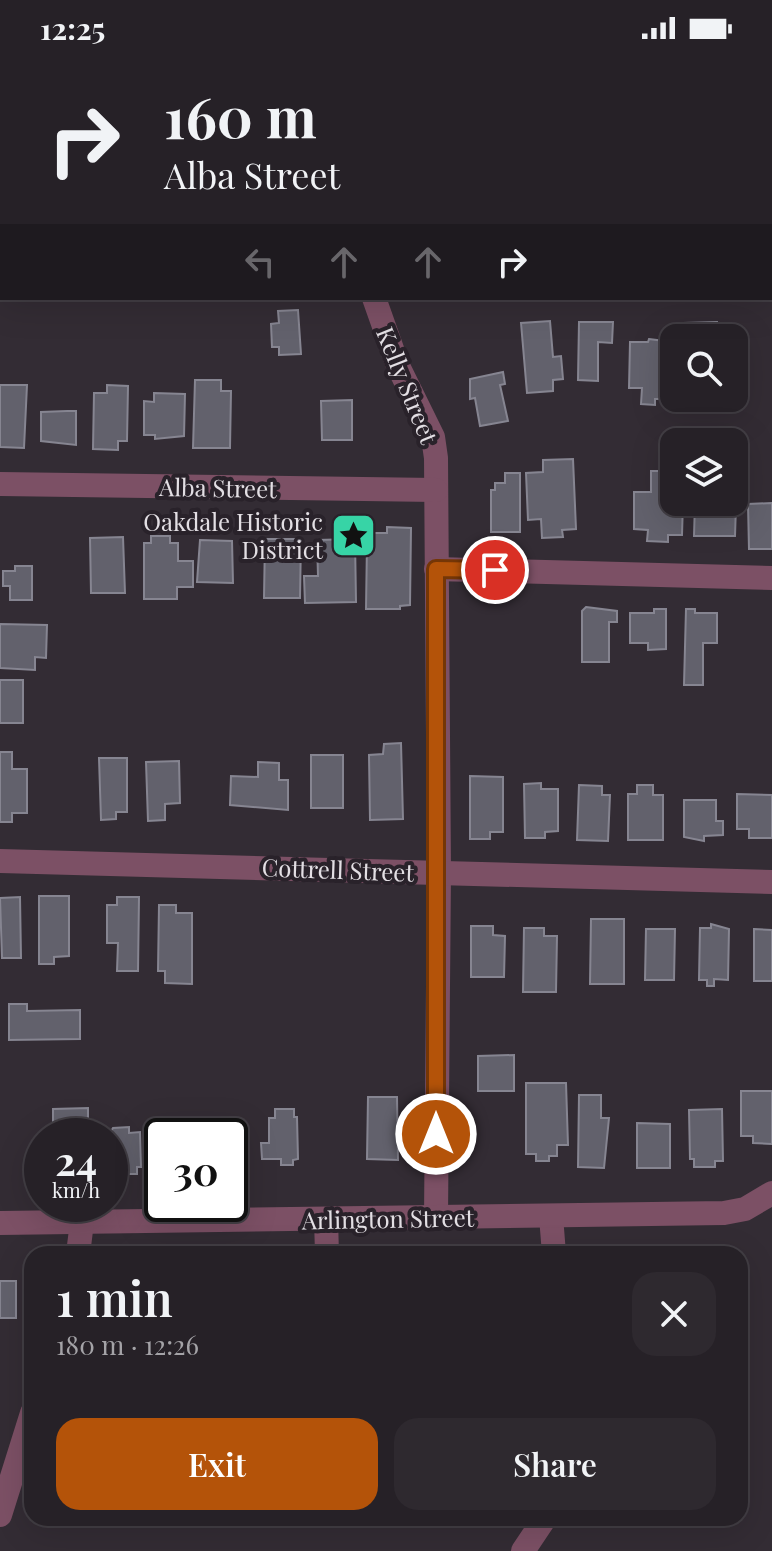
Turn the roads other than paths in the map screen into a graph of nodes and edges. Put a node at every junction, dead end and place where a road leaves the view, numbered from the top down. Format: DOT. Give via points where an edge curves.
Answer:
graph roads {
  1 [pos="375,300"];
  2 [pos="0,484"];
  3 [pos="436,490"];
  4 [pos="436,569"];
  5 [pos="772,578"];
  6 [pos="0,861"];
  7 [pos="439,872"];
  8 [pos="772,882"];
  9 [pos="772,1193"];
  10 [pos="551,1216"];
  11 [pos="436,1217"];
  12 [pos="326,1219"];
  13 [pos="128,1221"];
  14 [pos="82,1222"];
  15 [pos="0,1223"];
  16 [pos="79,1246"];
  17 [pos="327,1246"];
  18 [pos="553,1246"];
  19 [pos="24,1438"];
  20 [pos="0,1515"];
  21 [pos="540,1526"];
  22 [pos="523,1551"];
  1 -- 3 [label="street, Kelly Street" via="398,366 433,437"];
  2 -- 3 [label="street, Alba Street"];
  3 -- 4 [label="street, Kelly Street"];
  4 -- 5 [label="street"];
  4 -- 7 [label="street, Kelly Street"];
  6 -- 7 [label="street, Cottrell Street"];
  7 -- 8 [label="street, Cottrell Street"];
  7 -- 11 [label="street, Kelly Street"];
  9 -- 10 [label="street, Arlington Street" via="745,1209 724,1213"];
  10 -- 11 [label="street, Arlington Street"];
  10 -- 18 [label="street"];
  11 -- 12 [label="street, Arlington Street"];
  12 -- 13 [label="street, Arlington Street"];
  12 -- 17 [label="street"];
  14 -- 15 [label="street, Arlington Street"];
  14 -- 16 [label="street"];
  19 -- 20 [label="street"];
  21 -- 22 [label="street"];
}
